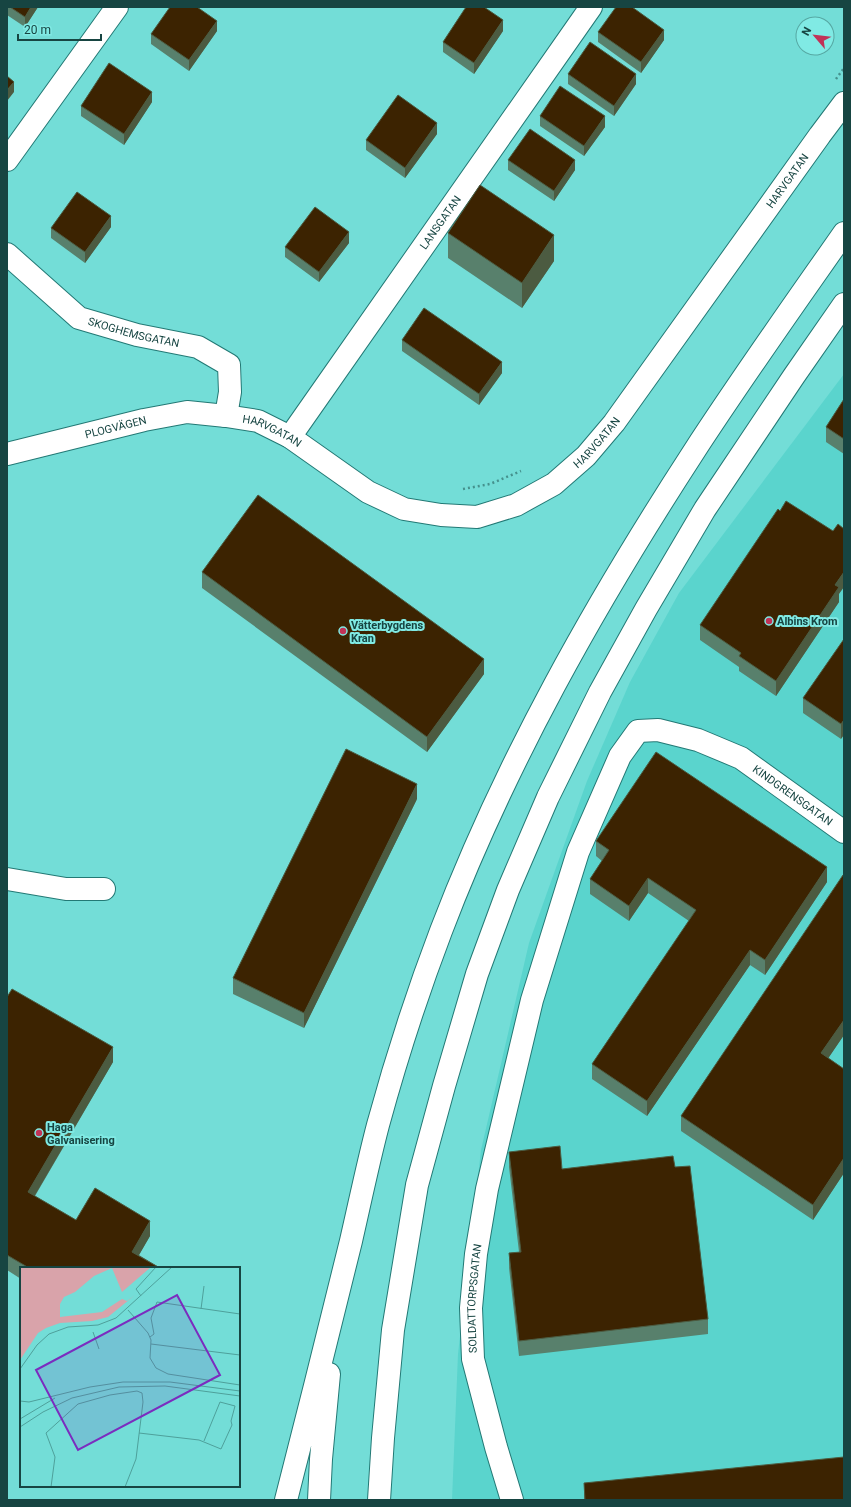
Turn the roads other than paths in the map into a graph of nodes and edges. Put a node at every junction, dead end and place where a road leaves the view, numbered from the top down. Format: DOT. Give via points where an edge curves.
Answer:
graph roads {
  1 [pos="117,7"];
  2 [pos="591,7"];
  3 [pos="844,103"];
  4 [pos="7,160"];
  5 [pos="844,233"];
  6 [pos="7,254"];
  7 [pos="844,304"];
  8 [pos="226,416"];
  9 [pos="290,437"];
  10 [pos="7,454"];
  11 [pos="844,832"];
  12 [pos="7,878"];
  13 [pos="104,889"];
  14 [pos="487,1189"];
  15 [pos="351,1241"];
  16 [pos="286,1500"];
  17 [pos="319,1500"];
  18 [pos="379,1500"];
  19 [pos="512,1500"];
  1 -- 4 [label="main road"];
  2 -- 9 [label="main road, LANSGATAN"];
  3 -- 9 [label="main road, HARVGATAN" via="614,423 586,456 554,484 516,505 477,517 404,509 368,492"];
  5 -- 15 [label="main road" via="694,452 639,539 530,731 482,832 441,930 410,1019 377,1128"];
  6 -- 8 [label="main road, SKOGHEMSGATAN" via="79,318 138,335 198,347 229,365 230,392"];
  7 -- 18 [label="main road" via="705,509 646,609 600,692 548,797 508,890 477,974 417,1185 392,1330"];
  8 -- 9 [label="main road, HARVGATAN" via="258,421"];
  8 -- 10 [label="main road, PLOGVÄGEN" via="187,412"];
  11 -- 14 [label="main road, KINDGRENSGATAN" via="741,758 698,740 658,730 638,731 620,756 578,852 532,1000"];
  12 -- 13 [label="main road" via="66,889"];
  14 -- 19 [label="main road, SOLDATTORPSGATAN" via="476,1254 471,1308 473,1359"];
  15 -- 16 [label="main road"];
  15 -- 17 [label="main road" via="329,1377"];
}
